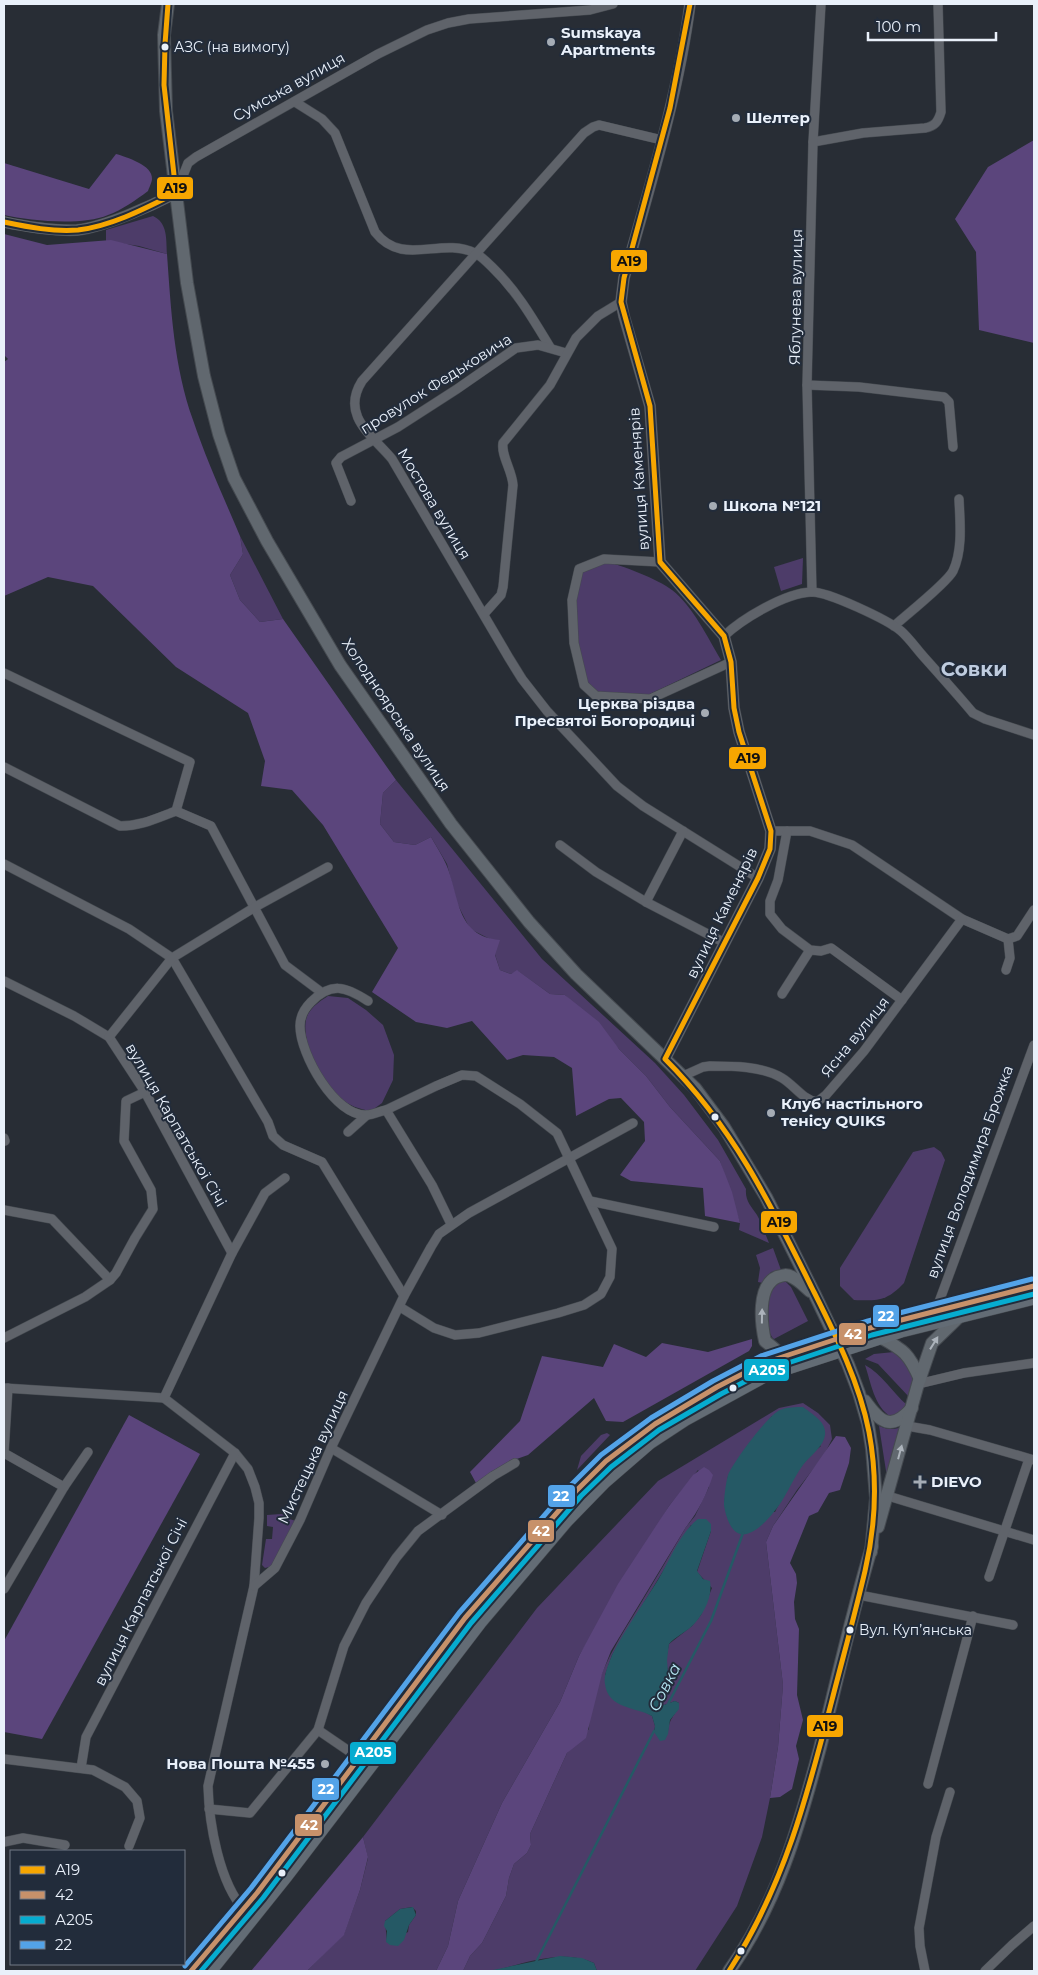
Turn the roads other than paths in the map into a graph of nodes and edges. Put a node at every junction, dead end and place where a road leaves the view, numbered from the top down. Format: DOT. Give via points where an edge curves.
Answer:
graph roads {
  1 [pos="168,4"];
  2 [pos="613,4"];
  3 [pos="690,4"];
  4 [pos="821,4"];
  5 [pos="938,4"];
  6 [pos="590,7"];
  7 [pos="295,102"];
  8 [pos="662,140"];
  9 [pos="814,142"];
  10 [pos="176,193"];
  11 [pos="4,222"];
  12 [pos="476,253"];
  13 [pos="621,302"];
  14 [pos="550,348"];
  15 [pos="566,353"];
  16 [pos="807,385"];
  17 [pos="375,440"];
  18 [pos="953,447"];
  19 [pos="959,499"];
  20 [pos="351,500"];
  21 [pos="660,562"];
  22 [pos="812,592"];
  23 [pos="484,614"];
  24 [pos="894,626"];
  25 [pos="724,636"];
  26 [pos="731,662"];
  27 [pos="4,673"];
  28 [pos="1034,735"];
  29 [pos="4,767"];
  30 [pos="176,811"];
  31 [pos="683,831"];
  32 [pos="771,831"];
  33 [pos="787,831"];
  34 [pos="560,845"];
  35 [pos="4,864"];
  36 [pos="328,867"];
  37 [pos="758,878"];
  38 [pos="646,902"];
  39 [pos="255,907"];
  40 [pos="1034,910"];
  41 [pos="962,919"];
  42 [pos="1008,940"];
  43 [pos="725,943"];
  44 [pos="810,950"];
  45 [pos="172,958"];
  46 [pos="1006,970"];
  47 [pos="4,981"];
  48 [pos="321,992"];
  49 [pos="782,994"];
  50 [pos="902,1000"];
  51 [pos="368,1001"];
  52 [pos="109,1037"];
  53 [pos="1034,1045"];
  54 [pos="665,1059"];
  55 [pos="683,1076"];
  56 [pos="145,1092"];
  57 [pos="386,1110"];
  58 [pos="367,1115"];
  59 [pos="633,1123"];
  60 [pos="348,1132"];
  61 [pos="570,1158"];
  62 [pos="285,1178"];
  63 [pos="590,1201"];
  64 [pos="4,1210"];
  65 [pos="451,1224"];
  66 [pos="714,1227"];
  67 [pos="232,1254"];
  68 [pos="110,1280"];
  69 [pos="1034,1286"];
  70 [pos="404,1296"];
  71 [pos="815,1296"];
  72 [pos="1034,1298"];
  73 [pos="400,1308"];
  74 [pos="936,1310"];
  75 [pos="962,1315"];
  76 [pos="880,1337"];
  77 [pos="4,1338"];
  78 [pos="838,1345"];
  79 [pos="783,1356"];
  80 [pos="1034,1363"];
  81 [pos="919,1381"];
  82 [pos="6,1388"];
  83 [pos="859,1392"];
  84 [pos="164,1398"];
  85 [pos="912,1408"];
  86 [pos="907,1426"];
  87 [pos="331,1448"];
  88 [pos="88,1452"];
  89 [pos="4,1453"];
  90 [pos="235,1453"];
  91 [pos="1032,1460"];
  92 [pos="515,1463"];
  93 [pos="64,1487"];
  94 [pos="888,1496"];
  95 [pos="442,1515"];
  96 [pos="1003,1531"];
  97 [pos="1034,1540"];
  98 [pos="870,1552"];
  99 [pos="988,1577"];
  100 [pos="254,1586"];
  101 [pos="4,1589"];
  102 [pos="859,1595"];
  103 [pos="973,1616"];
  104 [pos="1013,1625"];
  105 [pos="318,1730"];
  106 [pos="359,1758"];
  107 [pos="4,1759"];
  108 [pos="81,1768"];
  109 [pos="928,1784"];
  110 [pos="950,1792"];
  111 [pos="209,1809"];
  112 [pos="4,1842"];
  113 [pos="65,1845"];
  114 [pos="130,1846"];
  115 [pos="248,1913"];
  116 [pos="1034,1926"];
  117 [pos="191,1971"];
  118 [pos="208,1971"];
  119 [pos="729,1971"];
  120 [pos="926,1971"];
  121 [pos="985,1971"];
  1 -- 10 [label="main road, Холодноярська вулиця" via="164,35 166,110"];
  2 -- 6 [label="street, Сумська вулиця"];
  3 -- 8 [label="street, вулиця Каменярів"];
  4 -- 9 [label="street, Яблунева вулиця"];
  5 -- 9 [label="street" via="939,121 925,128 863,133"];
  6 -- 7 [label="street, Сумська вулиця" via="544,15 448,22 407,39"];
  7 -- 10 [label="street, Сумська вулиця" via="188,163"];
  7 -- 12 [label="street" via="322,119 335,133 381,240 398,249 450,247"];
  8 -- 12 [label="street, Мостова вулиця" via="592,127"];
  8 -- 13 [label="street, вулиця Каменярів" via="624,278"];
  9 -- 16 [label="street, Яблунева вулиця"];
  10 -- 11 [label="street" via="118,218 79,230 53,230"];
  10 -- 54 [label="main road, Холодноярська вулиця" via="206,386 234,478 267,541 340,665 451,824 529,922 576,974"];
  12 -- 14 [label="street" via="506,281 531,314"];
  12 -- 17 [label="street, Мостова вулиця" via="358,387 354,403 356,413 368,435"];
  13 -- 15 [label="street" via="585,327"];
  13 -- 21 [label="street, вулиця Каменярів" via="650,406"];
  14 -- 15 [label="street, провулок Федьковича"];
  14 -- 17 [label="street, провулок Федьковича" via="528,345 516,348"];
  15 -- 23 [label="street" via="550,385 502,443 513,485 503,587 502,595"];
  16 -- 18 [label="street" via="859,387 944,398 949,402"];
  16 -- 22 [label="street, Яблунева вулиця"];
  17 -- 20 [label="street, провулок Федьковича" via="338,460"];
  17 -- 23 [label="street, Мостова вулиця" via="392,459"];
  19 -- 24 [label="street" via="960,529 957,560 952,573"];
  21 -- 25 [label="street, вулиця Каменярів"];
  21 -- 26 [label="street" via="604,559 578,569 572,600 574,643 584,685 596,696 650,699"];
  22 -- 24 [label="street" via="822,593"];
  22 -- 25 [label="street" via="784,599 753,615"];
  23 -- 31 [label="street, Мостова вулиця" via="522,679 592,761 643,806"];
  24 -- 28 [label="street" via="973,713"];
  25 -- 26 [label="street, вулиця Каменярів"];
  26 -- 32 [label="street, вулиця Каменярів" via="739,732"];
  27 -- 30 [label="street" via="190,762"];
  29 -- 30 [label="street" via="120,826 147,823"];
  30 -- 39 [label="street" via="211,826"];
  31 -- 37 [label="street, Мостова вулиця"];
  31 -- 38 [label="street"];
  32 -- 33 [label="street"];
  32 -- 37 [label="street, вулиця Каменярів" via="770,849"];
  33 -- 41 [label="street" via="810,831 852,845"];
  33 -- 44 [label="street" via="778,880 770,901 770,914 774,922"];
  34 -- 38 [label="street" via="596,872"];
  35 -- 45 [label="street" via="129,929"];
  36 -- 39 [label="street"];
  37 -- 43 [label="street, вулиця Каменярів"];
  38 -- 43 [label="street"];
  39 -- 45 [label="street"];
  39 -- 48 [label="street" via="285,965"];
  40 -- 42 [label="street" via="1018,936"];
  41 -- 42 [label="street"];
  41 -- 50 [label="street, Ясна вулиця"];
  42 -- 46 [label="street" via="1010,958"];
  43 -- 54 [label="street, вулиця Каменярів"];
  44 -- 49 [label="street"];
  44 -- 50 [label="street" via="831,948"];
  45 -- 52 [label="street"];
  45 -- 70 [label="street" via="268,1122 273,1136 282,1145 322,1162"];
  47 -- 52 [label="street, вулиця Карпатської Січі"];
  48 -- 51 [label="street" via="335,987 346,989"];
  48 -- 58 [label="street" via="301,1016 303,1045 329,1093 345,1108"];
  50 -- 55 [label="street, Ясна вулиця" via="864,1051 817,1102 782,1078 762,1071 703,1066"];
  52 -- 56 [label="street, вулиця Карпатської Січі"];
  53 -- 74 [label="street, вулиця Володимира Брожка"];
  54 -- 55 [label="main road, Холодноярська вулиця"];
  55 -- 71 [label="main road, Холодноярська вулиця" via="724,1127 766,1197"];
  56 -- 67 [label="street, вулиця Карпатської Січі"];
  56 -- 68 [label="street" via="126,1101 124,1141 151,1190 153,1209"];
  57 -- 58 [label="street"];
  57 -- 61 [label="street" via="462,1075 476,1076 558,1133"];
  57 -- 65 [label="street" via="432,1185"];
  58 -- 60 [label="street"];
  59 -- 61 [label="street, Мистецька вулиця"];
  61 -- 63 [label="street"];
  61 -- 65 [label="street, Мистецька вулиця"];
  62 -- 67 [label="street" via="265,1193"];
  63 -- 66 [label="street"];
  63 -- 73 [label="street" via="612,1249 612,1263 610,1277 601,1294 584,1305 466,1336 434,1328"];
  64 -- 68 [label="street" via="52,1219"];
  65 -- 70 [label="street, Мистецька вулиця" via="430,1247"];
  67 -- 84 [label="street"];
  68 -- 77 [label="street" via="85,1297"];
  69 -- 74 [label="main road"];
  70 -- 73 [label="street, Мистецька вулиця"];
  71 -- 78 [label="main road, Холодноярська вулиця"];
  79 -- 71 [label="main road, one-way" via="765,1341 762,1318 765,1289 770,1280 784,1275 793,1277"];
  72 -- 75 [label="main road"];
  73 -- 87 [label="street, Мистецька вулиця"];
  74 -- 78 [label="main road"];
  75 -- 76 [label="main road"];
  81 -- 75 [label="main road, one-way" via="932,1343"];
  76 -- 78 [label="main road"];
  76 -- 81 [label="main road" via="906,1353"];
  78 -- 79 [label="main road"];
  78 -- 83 [label="main road"];
  78 -- 115 [label="main road" via="757,1378 684,1419 650,1442 604,1481 566,1520 480,1621"];
  79 -- 106 [label="main road" via="764,1363 655,1424 606,1461 465,1618"];
  80 -- 81 [label="street"];
  81 -- 85 [label="main road"];
  82 -- 84 [label="street"];
  82 -- 89 [label="street"];
  83 -- 85 [label="main road" via="875,1416 883,1421 893,1423"];
  83 -- 98 [label="main road" via="869,1432 876,1498"];
  84 -- 90 [label="street"];
  85 -- 86 [label="main road"];
  86 -- 91 [label="street"];
  94 -- 86 [label="main road, one-way"];
  87 -- 95 [label="street"];
  87 -- 100 [label="street, Мистецька вулиця" via="275,1568"];
  88 -- 93 [label="street"];
  89 -- 93 [label="street"];
  90 -- 100 [label="street" via="248,1469 258,1503 260,1518"];
  90 -- 108 [label="street, вулиця Карпатської Січі" via="86,1737"];
  91 -- 96 [label="street"];
  92 -- 95 [label="street"];
  93 -- 101 [label="street"];
  94 -- 96 [label="street"];
  94 -- 98 [label="main road"];
  95 -- 105 [label="street" via="418,1531 366,1603 344,1646"];
  96 -- 97 [label="street"];
  96 -- 99 [label="street"];
  98 -- 102 [label="main road"];
  100 -- 111 [label="street" via="208,1786"];
  102 -- 103 [label="street"];
  102 -- 119 [label="main road" via="805,1805 790,1850 760,1921"];
  103 -- 104 [label="street"];
  103 -- 109 [label="street"];
  105 -- 106 [label="street"];
  105 -- 111 [label="street" via="250,1813"];
  106 -- 115 [label="main road"];
  107 -- 108 [label="street"];
  108 -- 114 [label="street" via="93,1770 125,1787 138,1801 140,1818"];
  110 -- 120 [label="street" via="936,1837 920,1928"];
  111 -- 115 [label="street" via="216,1850 236,1900"];
  112 -- 113 [label="street" via="23,1838"];
  115 -- 117 [label="main road"];
  115 -- 118 [label="main road"];
  116 -- 121 [label="street"];
}
